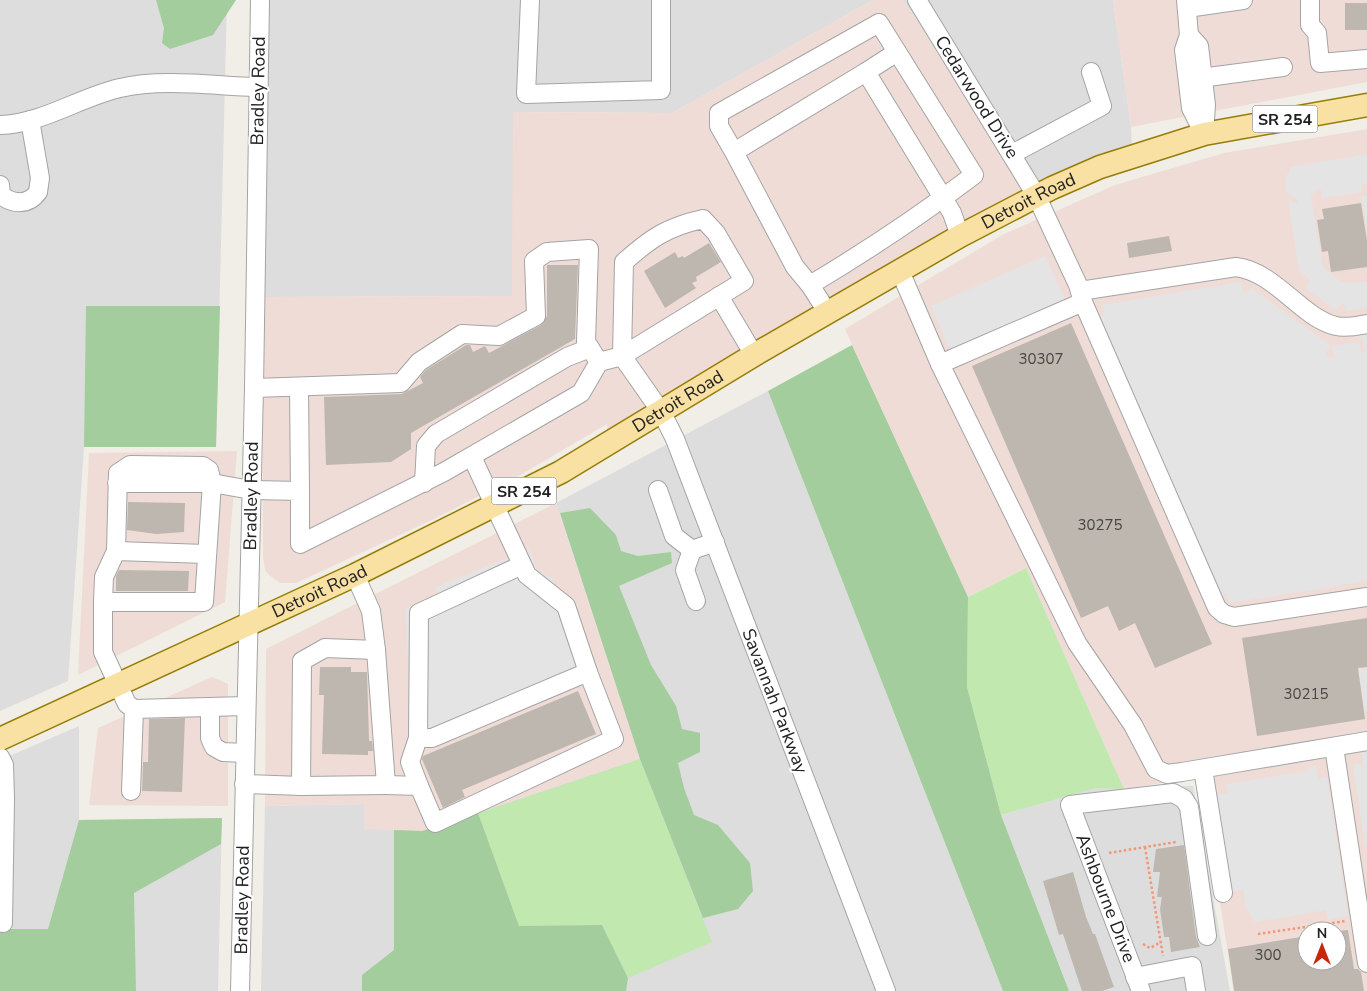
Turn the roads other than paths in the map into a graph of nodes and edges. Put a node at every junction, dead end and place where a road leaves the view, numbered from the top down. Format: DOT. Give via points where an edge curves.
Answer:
graph roads {
  1 [pos="260,0"];
  2 [pos="530,0"];
  3 [pos="917,0"];
  4 [pos="1243,0"];
  5 [pos="1310,0"];
  6 [pos="664,1"];
  7 [pos="1186,4"];
  8 [pos="897,52"];
  9 [pos="1367,59"];
  10 [pos="1283,67"];
  11 [pos="866,72"];
  12 [pos="1090,72"];
  13 [pos="1195,79"];
  14 [pos="258,87"];
  15 [pos="1367,105"];
  16 [pos="30,120"];
  17 [pos="0,125"];
  18 [pos="1204,134"];
  19 [pos="734,152"];
  20 [pos="1012,154"];
  21 [pos="0,185"];
  22 [pos="1036,195"];
  23 [pos="943,198"];
  24 [pos="960,236"];
  25 [pos="900,271"];
  26 [pos="810,285"];
  27 [pos="719,296"];
  28 [pos="1082,297"];
  29 [pos="828,313"];
  30 [pos="1367,324"];
  31 [pos="594,355"];
  32 [pos="754,355"];
  33 [pos="622,356"];
  34 [pos="940,364"];
  35 [pos="299,387"];
  36 [pos="254,388"];
  37 [pos="662,412"];
  38 [pos="472,456"];
  39 [pos="212,483"];
  40 [pos="424,483"];
  41 [pos="251,490"];
  42 [pos="658,490"];
  43 [pos="300,491"];
  44 [pos="496,505"];
  45 [pos="715,542"];
  46 [pos="692,550"];
  47 [pos="116,551"];
  48 [pos="206,554"];
  49 [pos="522,565"];
  50 [pos="355,575"];
  51 [pos="1367,597"];
  52 [pos="696,601"];
  53 [pos="103,602"];
  54 [pos="249,624"];
  55 [pos="376,650"];
  56 [pos="588,672"];
  57 [pos="117,685"];
  58 [pos="246,706"];
  59 [pos="210,707"];
  60 [pos="134,709"];
  61 [pos="418,738"];
  62 [pos="0,739"];
  63 [pos="1367,741"];
  64 [pos="1334,747"];
  65 [pos="245,753"];
  66 [pos="0,757"];
  67 [pos="1203,769"];
  68 [pos="244,784"];
  69 [pos="386,785"];
  70 [pos="301,786"];
  71 [pos="419,786"];
  72 [pos="131,791"];
  73 [pos="1360,871"];
  74 [pos="1223,893"];
  75 [pos="3,923"];
  76 [pos="1207,936"];
  77 [pos="1367,963"];
  78 [pos="1138,984"];
  79 [pos="240,991"];
  80 [pos="886,991"];
  81 [pos="1196,991"];
  1 -- 14 [label="street, Bradley Road"];
  2 -- 6 [label="street" via="526,94 661,90"];
  3 -- 20 [label="street, Cedarwood Drive"];
  4 -- 7 [label="street"];
  5 -- 9 [label="street" via="1310,25 1317,33 1320,63"];
  7 -- 13 [label="street" via="1189,35 1184,50"];
  8 -- 11 [label="street"];
  8 -- 19 [label="street" via="879,23 719,113 720,126"];
  8 -- 23 [label="street" via="974,175"];
  10 -- 13 [label="street"];
  11 -- 19 [label="street"];
  11 -- 23 [label="street"];
  12 -- 20 [label="street" via="1102,106"];
  13 -- 18 [label="street" via="1191,108"];
  14 -- 16 [label="street" via="134,85 107,91"];
  14 -- 36 [label="street, Bradley Road"];
  15 -- 18 [label="main road, Detroit Road / SR 254"];
  16 -- 17 [label="street"];
  16 -- 21 [label="street" via="40,178 38,192 28,201 15,202 1,195"];
  18 -- 22 [label="main road, Detroit Road / SR 254" via="1100,167"];
  19 -- 26 [label="street" via="795,267"];
  20 -- 22 [label="street, Cedarwood Drive"];
  22 -- 24 [label="main road, Detroit Road / SR 254"];
  22 -- 28 [label="street, Cedarwood Drive"];
  23 -- 24 [label="street"];
  23 -- 26 [label="street" via="893,234"];
  24 -- 25 [label="main road, Detroit Road / SR 254"];
  25 -- 29 [label="main road, Detroit Road / SR 254"];
  25 -- 34 [label="street"];
  26 -- 29 [label="street"];
  27 -- 32 [label="street"];
  27 -- 33 [label="street"];
  27 -- 33 [label="street" via="744,280 716,233 703,220 681,224 650,239 624,262"];
  28 -- 30 [label="street" via="1224,268 1241,268 1264,278 1329,324 1344,327"];
  28 -- 34 [label="street"];
  28 -- 51 [label="street, Cedarwood Drive" via="1219,610 1227,616 1238,617"];
  29 -- 32 [label="main road, Detroit Road / SR 254"];
  31 -- 33 [label="street"];
  31 -- 35 [label="street" via="586,342 589,249 547,252 534,261 536,316 499,336 462,334 419,362 401,383"];
  31 -- 38 [label="street" via="581,394"];
  31 -- 40 [label="street" via="567,357 436,434 426,446"];
  32 -- 37 [label="main road, Detroit Road / SR 254"];
  33 -- 37 [label="street, Savannah Parkway"];
  34 -- 67 [label="street" via="1077,643 1133,725 1156,769 1167,774"];
  35 -- 36 [label="street"];
  35 -- 43 [label="street"];
  36 -- 41 [label="street, Bradley Road"];
  37 -- 44 [label="main road, Detroit Road / SR 254" via="561,472"];
  37 -- 45 [label="street, Savannah Parkway"];
  38 -- 40 [label="street"];
  38 -- 44 [label="street"];
  39 -- 41 [label="street"];
  39 -- 47 [label="street" via="210,470 202,466 130,465 118,473"];
  39 -- 48 [label="street"];
  40 -- 43 [label="street" via="300,544"];
  41 -- 43 [label="street"];
  41 -- 54 [label="street, Bradley Road"];
  42 -- 46 [label="street" via="674,536"];
  44 -- 49 [label="street"];
  44 -- 50 [label="main road, Detroit Road / SR 254"];
  45 -- 46 [label="street"];
  45 -- 80 [label="street, Savannah Parkway"];
  46 -- 52 [label="street" via="684,570"];
  47 -- 48 [label="street"];
  47 -- 53 [label="street" via="104,578"];
  48 -- 53 [label="street" via="204,602"];
  49 -- 56 [label="street" via="527,575 566,606"];
  49 -- 61 [label="street" via="419,613"];
  50 -- 54 [label="main road, Detroit Road / SR 254"];
  50 -- 55 [label="street" via="371,611"];
  53 -- 57 [label="street" via="102,652"];
  54 -- 57 [label="main road, Detroit Road / SR 254"];
  54 -- 58 [label="street, Bradley Road"];
  55 -- 69 [label="street"];
  55 -- 70 [label="street" via="325,648 302,661"];
  56 -- 61 [label="street" via="432,738"];
  56 -- 71 [label="street" via="614,739 435,823"];
  57 -- 60 [label="street" via="127,704"];
  57 -- 62 [label="main road, Detroit Road / SR 254"];
  58 -- 59 [label="street"];
  58 -- 65 [label="street, Bradley Road"];
  59 -- 60 [label="street"];
  59 -- 65 [label="street" via="210,738 214,748 223,752"];
  60 -- 72 [label="street"];
  61 -- 71 [label="street" via="410,762"];
  63 -- 64 [label="street"];
  64 -- 67 [label="street"];
  64 -- 73 [label="street"];
  65 -- 68 [label="street, Bradley Road"];
  66 -- 75 [label="street" via="4,765 5,798"];
  67 -- 74 [label="street"];
  68 -- 70 [label="street"];
  68 -- 79 [label="street, Bradley Road"];
  69 -- 70 [label="street"];
  69 -- 71 [label="street"];
  73 -- 77 [label="street"];
  76 -- 78 [label="street, Ashbourne Drive" via="1188,807 1184,799 1173,793 1070,805"];
  78 -- 81 [label="street" via="1192,966"];
}
